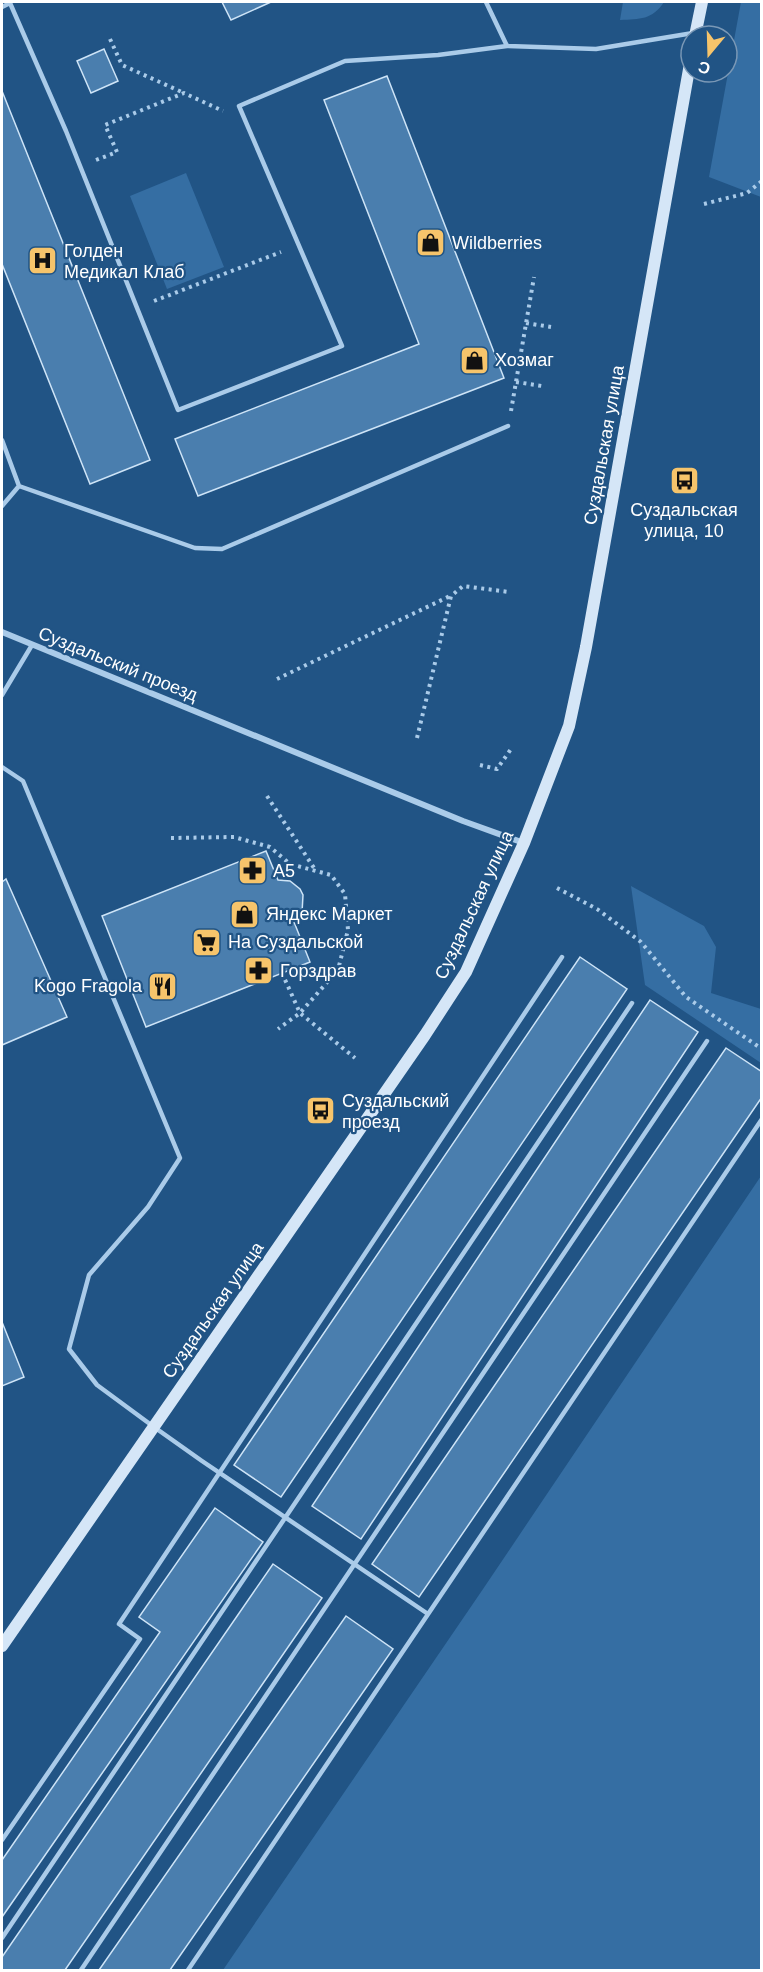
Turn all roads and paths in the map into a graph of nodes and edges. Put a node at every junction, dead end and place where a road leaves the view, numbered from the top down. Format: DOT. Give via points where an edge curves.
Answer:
graph roads {
  1 [pos="486,2"];
  2 [pos="702,2"];
  3 [pos="2,6"];
  4 [pos="697,24"];
  5 [pos="679,36"];
  6 [pos="110,39"];
  7 [pos="507,46"];
  8 [pos="686,84"];
  9 [pos="184,93"];
  10 [pos="245,121"];
  11 [pos="80,167"];
  12 [pos="762,181"];
  13 [pos="704,204"];
  14 [pos="299,245"];
  15 [pos="534,278"];
  16 [pos="137,308"];
  17 [pos="526,323"];
  18 [pos="551,327"];
  19 [pos="516,382"];
  20 [pos="542,386"];
  21 [pos="508,426"];
  22 [pos="2,440"];
  23 [pos="19,486"];
  24 [pos="2,506"];
  25 [pos="509,591"];
  26 [pos="451,596"];
  27 [pos="2,632"];
  28 [pos="32,645"];
  29 [pos="277,679"];
  30 [pos="2,695"];
  31 [pos="417,738"];
  32 [pos="511,749"];
  33 [pos="480,765"];
  34 [pos="2,767"];
  35 [pos="267,796"];
  36 [pos="171,838"];
  37 [pos="524,843"];
  38 [pos="316,871"];
  39 [pos="557,888"];
  40 [pos="562,957"];
  41 [pos="282,973"];
  42 [pos="632,1003"];
  43 [pos="300,1013"];
  44 [pos="278,1029"];
  45 [pos="707,1041"];
  46 [pos="762,1049"];
  47 [pos="355,1058"];
  48 [pos="762,1119"];
  49 [pos="154,1427"];
  50 [pos="219,1473"];
  51 [pos="285,1518"];
  52 [pos="354,1564"];
  53 [pos="428,1614"];
  54 [pos="2,1644"];
  55 [pos="2,1840"];
  56 [pos="2,1938"];
  57 [pos="81,1971"];
  58 [pos="188,1971"];
  1 -- 7 [label="lane"];
  2 -- 4 [label="street"];
  3 -- 11 [label="lane" via="10,3"];
  5 -- 7 [label="lane" via="596,49"];
  6 -- 9 [label="path" via="122,64"];
  7 -- 10 [label="lane" via="345,61 239,106"];
  8 -- 37 [label="street, Суздальская улица" via="586,647 569,726"];
  9 -- 10 [label="path"];
  9 -- 11 [label="path" via="105,125 117,152"];
  10 -- 14 [label="lane"];
  11 -- 16 [label="lane"];
  12 -- 13 [label="path" via="747,193"];
  14 -- 16 [label="path"];
  14 -- 16 [label="lane" via="342,345 189,406 178,410"];
  15 -- 17 [label="path"];
  17 -- 18 [label="path"];
  17 -- 19 [label="path"];
  19 -- 20 [label="path"];
  19 -- 21 [label="path"];
  21 -- 23 [label="lane" via="222,549 195,548"];
  22 -- 23 [label="lane"];
  23 -- 24 [label="lane"];
  25 -- 26 [label="path" via="463,586"];
  26 -- 29 [label="path"];
  26 -- 31 [label="path"];
  27 -- 28 [label="street, Суздальский проезд"];
  28 -- 30 [label="lane"];
  28 -- 37 [label="street, Суздальский проезд"];
  32 -- 33 [label="path" via="497,769"];
  34 -- 49 [label="lane" via="23,781 180,1158 148,1207 89,1275 69,1349 97,1385"];
  35 -- 38 [label="path"];
  36 -- 38 [label="path" via="234,837 270,847 290,864"];
  37 -- 49 [label="street, Суздальская улица" via="466,972"];
  38 -- 43 [label="path" via="331,875 345,894 348,930 338,970"];
  39 -- 46 [label="path" via="597,909 641,942 686,997"];
  40 -- 50 [label="lane"];
  41 -- 43 [label="path"];
  42 -- 51 [label="lane"];
  43 -- 44 [label="path"];
  43 -- 47 [label="path"];
  45 -- 52 [label="lane"];
  48 -- 53 [label="lane"];
  49 -- 50 [label="lane"];
  49 -- 54 [label="street, Суздальская улица"];
  50 -- 51 [label="lane"];
  50 -- 55 [label="lane" via="119,1624 140,1639"];
  51 -- 52 [label="lane"];
  51 -- 56 [label="lane"];
  52 -- 53 [label="lane"];
  52 -- 57 [label="lane"];
  53 -- 58 [label="lane"];
}
